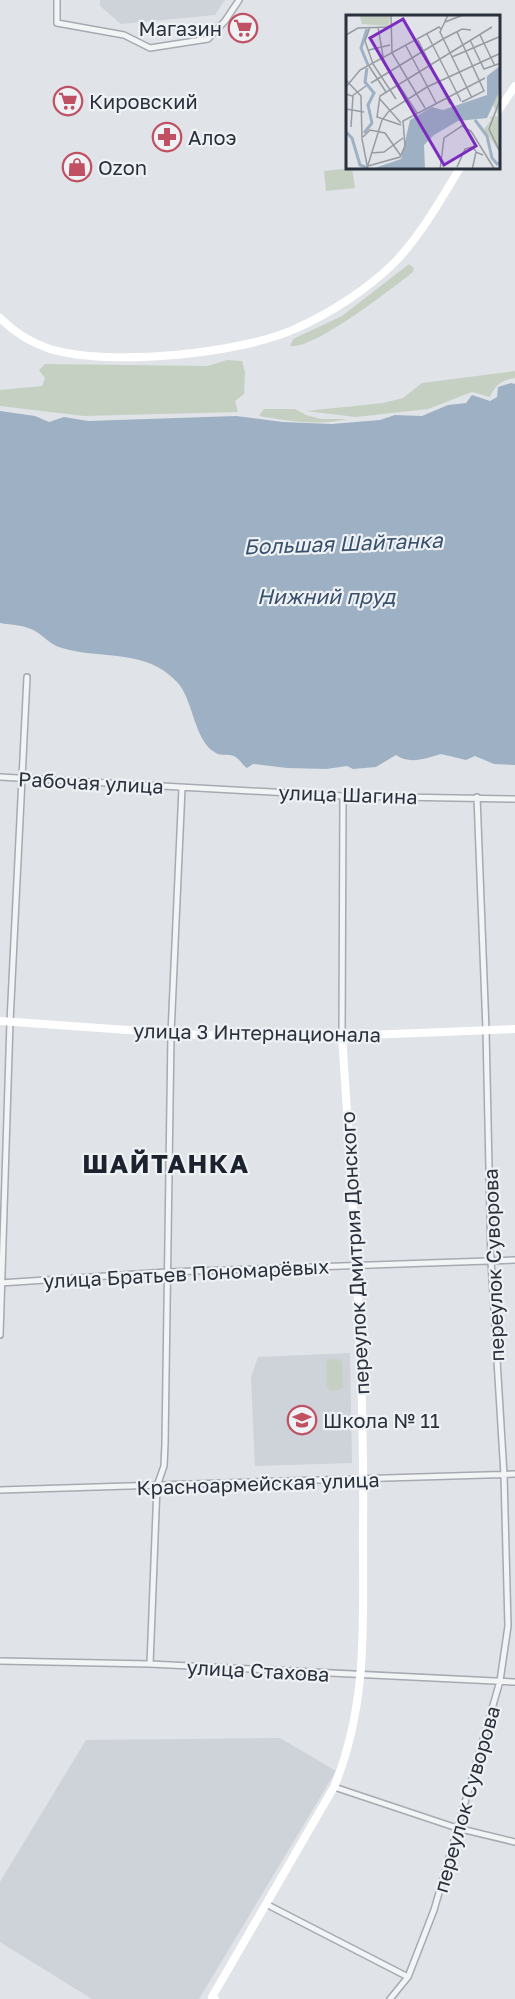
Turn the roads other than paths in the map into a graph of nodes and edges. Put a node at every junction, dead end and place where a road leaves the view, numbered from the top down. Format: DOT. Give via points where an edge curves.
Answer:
graph roads {
  1 [pos="57,0"];
  2 [pos="239,0"];
  3 [pos="515,86"];
  4 [pos="500,108"];
  5 [pos="459,170"];
  6 [pos="0,318"];
  7 [pos="27,677"];
  8 [pos="0,777"];
  9 [pos="22,778"];
  10 [pos="182,788"];
  11 [pos="344,796"];
  12 [pos="477,797"];
  13 [pos="515,799"];
  14 [pos="0,1021"];
  15 [pos="10,1022"];
  16 [pos="515,1029"];
  17 [pos="486,1030"];
  18 [pos="171,1034"];
  19 [pos="342,1036"];
  20 [pos="515,1260"];
  21 [pos="491,1261"];
  22 [pos="357,1266"];
  23 [pos="167,1272"];
  24 [pos="0,1283"];
  25 [pos="0,1335"];
  26 [pos="515,1474"];
  27 [pos="504,1475"];
  28 [pos="364,1480"];
  29 [pos="157,1486"];
  30 [pos="0,1490"];
  31 [pos="0,1661"];
  32 [pos="150,1664"];
  33 [pos="362,1675"];
  34 [pos="500,1681"];
  35 [pos="515,1682"];
  36 [pos="334,1787"];
  37 [pos="457,1828"];
  38 [pos="515,1842"];
  39 [pos="266,1904"];
  40 [pos="408,1977"];
  41 [pos="212,1998"];
  42 [pos="390,1999"];
  1 -- 2 [label="street" via="57,23 124,35 150,48 208,39"];
  3 -- 4 [label="street"];
  5 -- 6 [label="street" via="395,262 320,316 278,335 177,356 80,355 27,339"];
  7 -- 9 [label="street"];
  8 -- 9 [label="street, Рабочая улица"];
  9 -- 10 [label="street, Рабочая улица"];
  9 -- 15 [label="street"];
  10 -- 11 [label="street, улица Шагина"];
  10 -- 18 [label="street"];
  11 -- 12 [label="street, улица Шагина"];
  11 -- 19 [label="street, переулок Дмитрия Донского"];
  12 -- 13 [label="street, улица Шагина"];
  12 -- 17 [label="street, переулок Суворова"];
  14 -- 15 [label="street, улица 3 Интернационала"];
  15 -- 18 [label="street, улица 3 Интернационала"];
  15 -- 24 [label="street"];
  16 -- 17 [label="street, улица 3 Интернационала"];
  17 -- 19 [label="street, улица 3 Интернационала"];
  17 -- 21 [label="street, переулок Суворова"];
  18 -- 19 [label="street, улица 3 Интернационала"];
  18 -- 23 [label="street"];
  19 -- 22 [label="street, переулок Дмитрия Донского"];
  20 -- 21 [label="street, улица Братьев Пономарёвых"];
  21 -- 22 [label="street, улица Братьев Пономарёвых"];
  21 -- 27 [label="street, переулок Суворова"];
  22 -- 23 [label="street, улица Братьев Пономарёвых"];
  22 -- 28 [label="street, переулок Дмитрия Донского"];
  23 -- 24 [label="street, улица Братьев Пономарёвых"];
  23 -- 29 [label="street" via="165,1455"];
  24 -- 25 [label="street"];
  26 -- 27 [label="street, Красноармейская улица"];
  27 -- 28 [label="street, Красноармейская улица"];
  27 -- 34 [label="street, переулок Суворова" via="508,1626"];
  28 -- 29 [label="street, Красноармейская улица"];
  28 -- 33 [label="street, переулок Дмитрия Донского"];
  29 -- 30 [label="street, Красноармейская улица"];
  29 -- 32 [label="street"];
  31 -- 32 [label="street, улица Стахова"];
  32 -- 33 [label="street, улица Стахова"];
  33 -- 34 [label="street, улица Стахова"];
  33 -- 36 [label="street, переулок Дмитрия Донского" via="345,1759"];
  34 -- 35 [label="street, улица Стахова"];
  34 -- 37 [label="street, переулок Суворова"];
  36 -- 37 [label="street"];
  36 -- 39 [label="street, переулок Дмитрия Донского"];
  37 -- 38 [label="street"];
  37 -- 40 [label="street, переулок Суворова" via="434,1910"];
  39 -- 40 [label="street"];
  39 -- 41 [label="street, переулок Дмитрия Донского"];
  40 -- 42 [label="street, переулок Суворова"];
}
